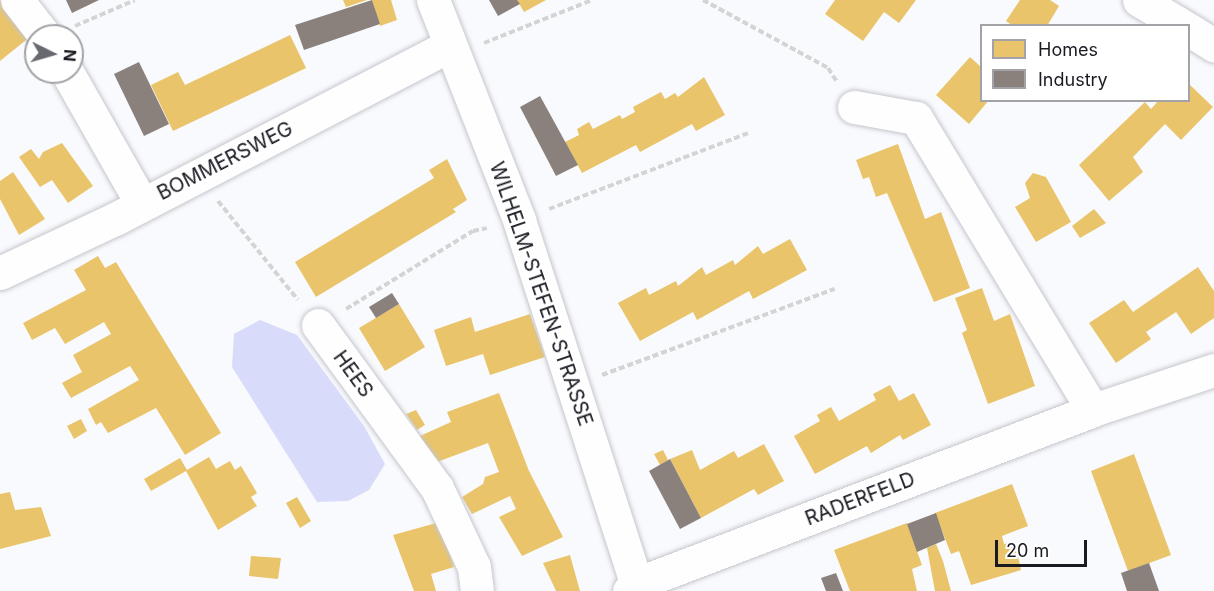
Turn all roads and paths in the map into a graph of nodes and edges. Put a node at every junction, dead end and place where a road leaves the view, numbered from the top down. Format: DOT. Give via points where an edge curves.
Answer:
graph roads {
  1 [pos="17,0"];
  2 [pos="135,0"];
  3 [pos="433,0"];
  4 [pos="592,0"];
  5 [pos="704,0"];
  6 [pos="1139,0"];
  7 [pos="48,24"];
  8 [pos="78,24"];
  9 [pos="1180,24"];
  10 [pos="1190,30"];
  11 [pos="1214,45"];
  12 [pos="449,46"];
  13 [pos="74,84"];
  14 [pos="854,108"];
  15 [pos="200,173"];
  16 [pos="142,204"];
  17 [pos="0,273"];
  18 [pos="835,289"];
  19 [pos="318,326"];
  20 [pos="1214,370"];
  21 [pos="575,385"];
  22 [pos="1093,410"];
  23 [pos="635,589"];
  24 [pos="477,591"];
  1 -- 7 [label="street"];
  2 -- 8 [label="path"];
  3 -- 12 [label="street, WILHELM-STEFEN-STRASSE"];
  4 -- 12 [label="path" via="477,46"];
  5 -- 14 [label="path" via="828,68"];
  6 -- 9 [label="street"];
  10 -- 11 [label="street"];
  12 -- 15 [label="street, BOMMERSWEG"];
  12 -- 21 [label="street, WILHELM-STEFEN-STRASSE" via="519,220"];
  13 -- 16 [label="street"];
  14 -- 22 [label="street" via="916,118"];
  15 -- 16 [label="street, BOMMERSWEG"];
  15 -- 19 [label="path"];
  16 -- 17 [label="street, BOMMERSWEG"];
  18 -- 21 [label="path"];
  19 -- 24 [label="street, HEES" via="437,488 474,567"];
  20 -- 22 [label="street, RADERFELD"];
  21 -- 23 [label="street, WILHELM-STEFEN-STRASSE"];
  22 -- 23 [label="street, RADERFELD"];
}
